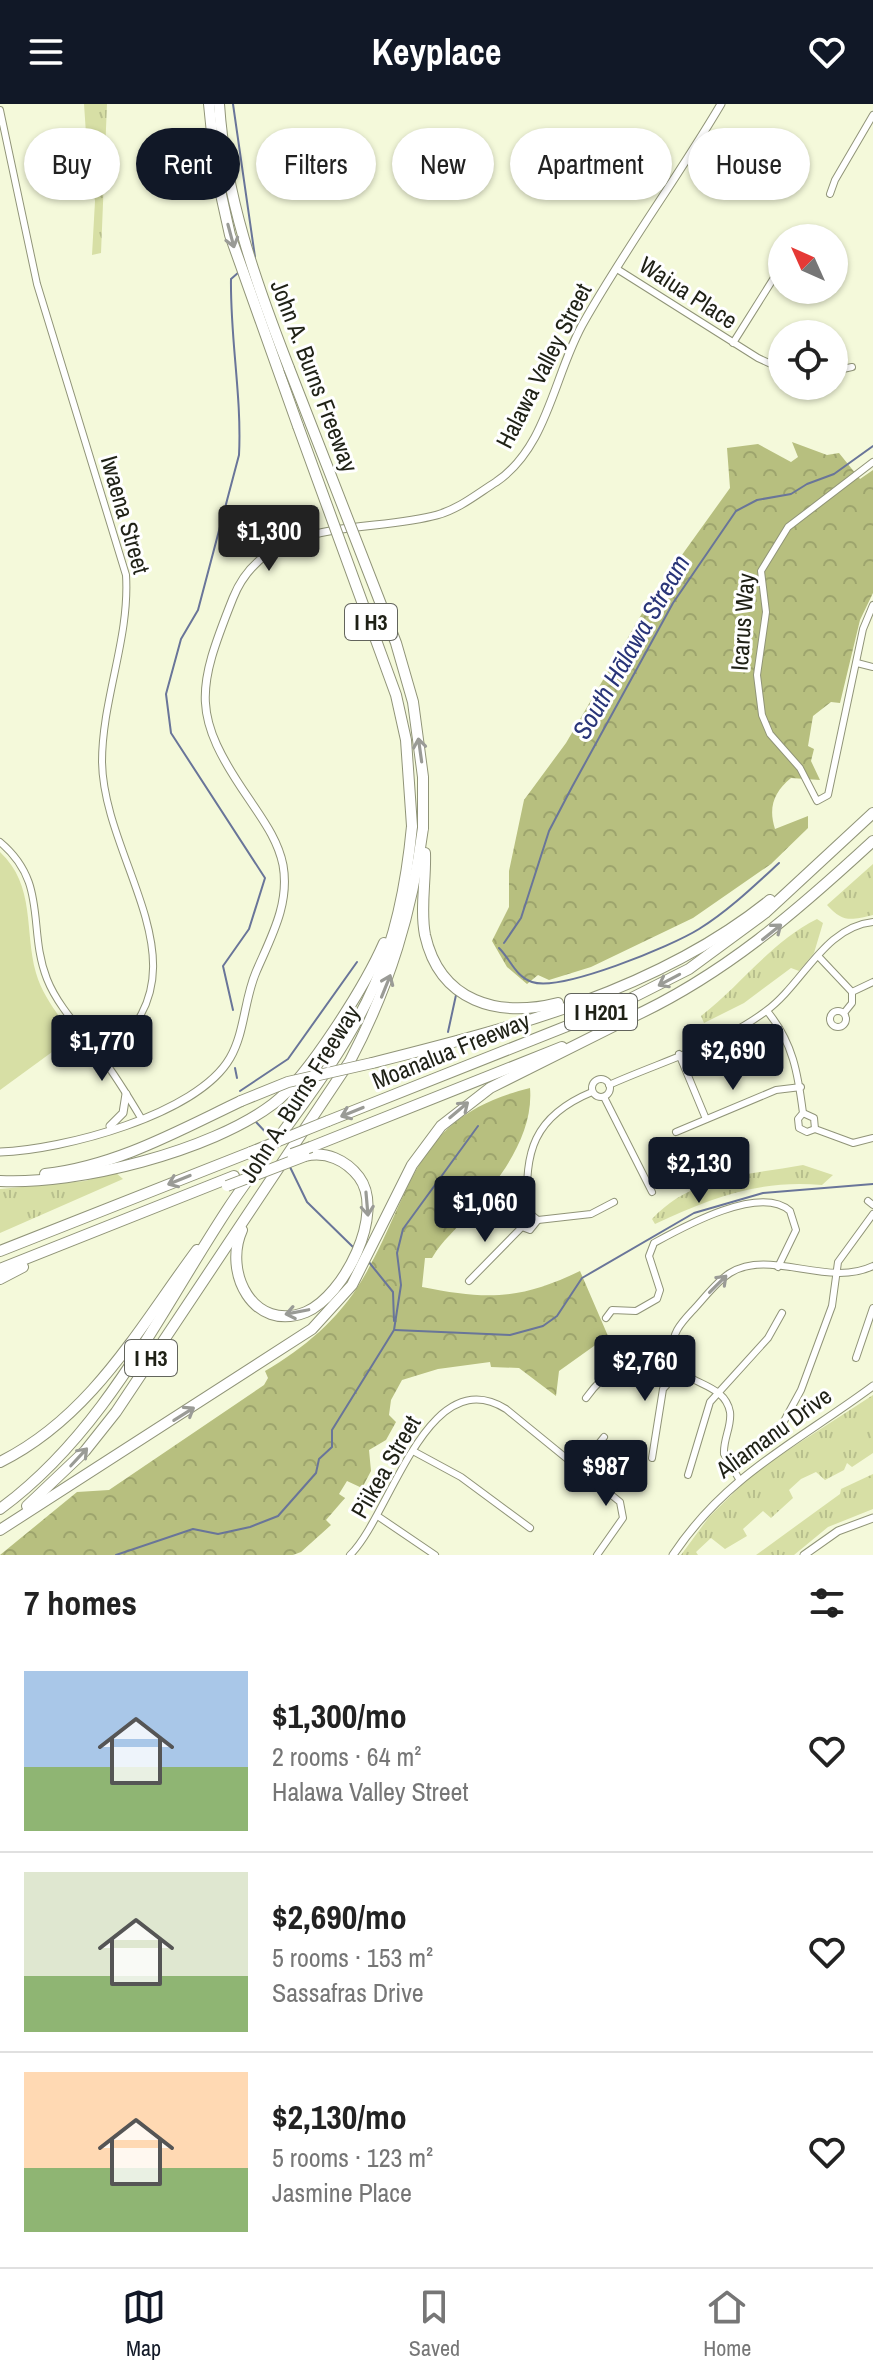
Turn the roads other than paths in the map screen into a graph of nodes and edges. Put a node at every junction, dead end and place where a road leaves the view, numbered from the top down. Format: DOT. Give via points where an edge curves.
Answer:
graph roads {
  1 [pos="209,104"];
  2 [pos="219,104"];
  3 [pos="721,104"];
  4 [pos="0,110"];
  5 [pos="873,115"];
  6 [pos="830,194"];
  7 [pos="617,269"];
  8 [pos="768,287"];
  9 [pos="733,343"];
  10 [pos="768,362"];
  11 [pos="852,367"];
  12 [pos="848,368"];
  13 [pos="873,462"];
  14 [pos="873,605"];
  15 [pos="857,663"];
  16 [pos="873,667"];
  17 [pos="873,813"];
  18 [pos="423,828"];
  19 [pos="873,841"];
  20 [pos="0,842"];
  21 [pos="839,844"];
  22 [pos="873,850"];
  23 [pos="404,889"];
  24 [pos="798,910"];
  25 [pos="873,922"];
  26 [pos="688,957"];
  27 [pos="819,957"];
  28 [pos="873,982"];
  29 [pos="852,992"];
  30 [pos="767,1011"];
  31 [pos="844,1013"];
  32 [pos="634,1016"];
  33 [pos="679,1054"];
  34 [pos="102,1057"];
  35 [pos="609,1085"];
  36 [pos="801,1087"];
  37 [pos="592,1092"];
  38 [pos="126,1094"];
  39 [pos="604,1097"];
  40 [pos="803,1113"];
  41 [pos="141,1118"];
  42 [pos="706,1119"];
  43 [pos="815,1129"];
  44 [pos="105,1130"];
  45 [pos="676,1132"];
  46 [pos="873,1138"];
  47 [pos="308,1151"];
  48 [pos="0,1152"];
  49 [pos="652,1167"];
  50 [pos="642,1172"];
  51 [pos="276,1173"];
  52 [pos="0,1180"];
  53 [pos="652,1192"];
  54 [pos="614,1202"];
  55 [pos="163,1205"];
  56 [pos="229,1207"];
  57 [pos="528,1212"];
  58 [pos="873,1214"];
  59 [pos="538,1220"];
  60 [pos="119,1223"];
  61 [pos="522,1227"];
  62 [pos="1,1251"];
  63 [pos="873,1266"];
  64 [pos="778,1267"];
  65 [pos="0,1269"];
  66 [pos="478,1272"];
  67 [pos="835,1274"];
  68 [pos="0,1279"];
  69 [pos="486,1280"];
  70 [pos="469,1281"];
  71 [pos="873,1308"];
  72 [pos="782,1313"];
  73 [pos="606,1318"];
  74 [pos="778,1323"];
  75 [pos="785,1327"];
  76 [pos="673,1342"];
  77 [pos="848,1347"];
  78 [pos="679,1371"];
  79 [pos="873,1386"];
  80 [pos="718,1393"];
  81 [pos="586,1398"];
  82 [pos="790,1408"];
  83 [pos="799,1415"];
  84 [pos="783,1423"];
  85 [pos="604,1437"];
  86 [pos="642,1447"];
  87 [pos="413,1451"];
  88 [pos="0,1462"];
  89 [pos="580,1467"];
  90 [pos="691,1467"];
  91 [pos="702,1470"];
  92 [pos="688,1475"];
  93 [pos="739,1479"];
  94 [pos="0,1508"];
  95 [pos="379,1517"];
  96 [pos="873,1518"];
  97 [pos="0,1528"];
  98 [pos="530,1528"];
  99 [pos="350,1555"];
  100 [pos="435,1555"];
  101 [pos="597,1555"];
  102 [pos="673,1555"];
  103 [pos="804,1555"];
  1 -- 23 [label="highway, John A. Burns Freeway / I H3, one-way, bridge" via="230,235 396,695 406,740 412,826"];
  18 -- 2 [label="highway, John A. Burns Freeway / I H3, one-way, bridge" via="415,717 396,643 257,286 237,216"];
  3 -- 7 [label="street, Halawa Valley Street"];
  4 -- 34 [label="street, Iwaena Street" via="37,284 126,575 102,764 155,973 142,1017"];
  5 -- 6 [label="street"];
  7 -- 9 [label="street, Waiua Place"];
  7 -- 41 [label="street, Halawa Valley Street" via="571,346 529,448 507,474 444,513 297,538 262,558 237,588 209,665 204,713 219,756 277,843 285,881 279,919 227,1063 192,1096"];
  8 -- 9 [label="street"];
  9 -- 10 [label="street, Waiua Place"];
  11 -- 12 [label="street"];
  13 -- 15 [label="street, Icarus Way" via="788,527 761,571 766,612 757,675 762,715 817,801 828,795"];
  14 -- 15 [label="street, Icarus Way"];
  15 -- 16 [label="street"];
  17 -- 21 [label="highway, Moanalua Freeway / I H201"];
  18 -- 26 [label="highway" via="425,935 446,977 485,1005 540,1007 615,987"];
  51 -- 18 [label="highway, John A. Burns Freeway / I H3, one-way, bridge" via="350,1061 388,983 409,913"];
  19 -- 24 [label="highway, Moanalua Freeway / I H201"];
  20 -- 34 [label="street" via="27,874 47,980"];
  21 -- 26 [label="highway" via="750,916"];
  21 -- 62 [label="highway, Moanalua Freeway / I H201, one-way, bridge" via="740,934 666,982 610,1009"];
  22 -- 24 [label="highway"];
  23 -- 52 [label="highway" via="365,982 295,1082 260,1112 111,1170 65,1179"];
  23 -- 56 [label="highway, John A. Burns Freeway / I H3, bridge" via="383,963 361,1012"];
  32 -- 24 [label="highway, Moanalua Freeway / I H201, one-way" via="715,973"];
  25 -- 27 [label="street" via="842,932"];
  26 -- 52 [label="highway, bridge" via="598,997 459,1041 288,1082 97,1165"];
  27 -- 29 [label="street"];
  27 -- 30 [label="street"];
  28 -- 29 [label="street"];
  29 -- 31 [label="street"];
  30 -- 33 [label="street"];
  30 -- 36 [label="street" via="789,1045"];
  32 -- 47 [label="highway, Moanalua Freeway / I H201"];
  97 -- 32 [label="highway, one-way" via="297,1341 335,1307 362,1269 412,1165 453,1115 500,1082"];
  33 -- 35 [label="street"];
  33 -- 42 [label="street"];
  34 -- 38 [label="street"];
  35 -- 37 [label="street" via="597,1080"];
  35 -- 39 [label="street"];
  36 -- 40 [label="street"];
  36 -- 42 [label="street" via="776,1090"];
  37 -- 39 [label="street"];
  37 -- 57 [label="street" via="561,1108 538,1133 526,1169"];
  38 -- 41 [label="street"];
  38 -- 44 [label="street" via="123,1113"];
  39 -- 50 [label="street"];
  40 -- 43 [label="street" via="814,1118"];
  40 -- 43 [label="street" via="799,1128"];
  41 -- 44 [label="street, Halawa Valley Street"];
  42 -- 45 [label="street"];
  43 -- 46 [label="street" via="853,1143"];
  44 -- 48 [label="street, Halawa Valley Street" via="40,1148"];
  47 -- 51 [label="highway, one-way" via="336,1158 361,1180 369,1207 351,1261 331,1292 307,1311 275,1313 248,1297 236,1274 235,1247"];
  47 -- 55 [label="highway, Moanalua Freeway / I H201, bridge"];
  47 -- 55 [label="highway, bridge" via="227,1186"];
  49 -- 50 [label="street"];
  50 -- 53 [label="street"];
  97 -- 51 [label="highway, John A. Burns Freeway / I H3, one-way" via="34,1501 101,1431"];
  54 -- 59 [label="street" via="591,1214"];
  55 -- 60 [label="highway, Moanalua Freeway / I H201"];
  56 -- 88 [label="highway" via="98,1384 58,1423"];
  56 -- 94 [label="highway, John A. Burns Freeway / I H3" via="97,1413 59,1457"];
  57 -- 59 [label="street"];
  57 -- 61 [label="street" via="520,1219"];
  58 -- 67 [label="street" via="843,1252"];
  59 -- 61 [label="street" via="533,1229"];
  60 -- 65 [label="highway, Moanalua Freeway / I H201"];
  60 -- 68 [label="highway"];
  61 -- 66 [label="street"];
  63 -- 67 [label="street"];
  64 -- 67 [label="street"];
  64 -- 73 [label="street" via="796,1230 790,1211 774,1202 736,1206 654,1243 649,1256 660,1290 657,1299 636,1311 612,1310"];
  76 -- 64 [label="street, one-way" via="679,1325 725,1276 748,1266"];
  66 -- 69 [label="street"];
  66 -- 70 [label="street"];
  67 -- 82 [label="street" via="832,1306"];
  71 -- 77 [label="street" via="857,1355"];
  72 -- 74 [label="street"];
  74 -- 75 [label="street"];
  74 -- 80 [label="street"];
  76 -- 78 [label="street"];
  76 -- 81 [label="street" via="652,1345 596,1384"];
  78 -- 80 [label="street"];
  78 -- 86 [label="street" via="663,1389 652,1454"];
  79 -- 93 [label="street, Aliamanu Drive"];
  80 -- 90 [label="street" via="710,1402"];
  80 -- 93 [label="street" via="730,1415 725,1459"];
  82 -- 83 [label="street"];
  82 -- 84 [label="street"];
  85 -- 89 [label="street"];
  87 -- 89 [label="street, Piikea Street" via="442,1411 457,1402 480,1400 506,1409"];
  87 -- 95 [label="street, Piikea Street"];
  87 -- 98 [label="street" via="461,1477"];
  89 -- 101 [label="street, Piikea Street" via="623,1508 621,1522"];
  90 -- 91 [label="street"];
  90 -- 92 [label="street"];
  93 -- 102 [label="street, Aliamanu Drive"];
  95 -- 99 [label="street, Piikea Street"];
  95 -- 100 [label="street"];
  96 -- 103 [label="street" via="838,1531"];
}
